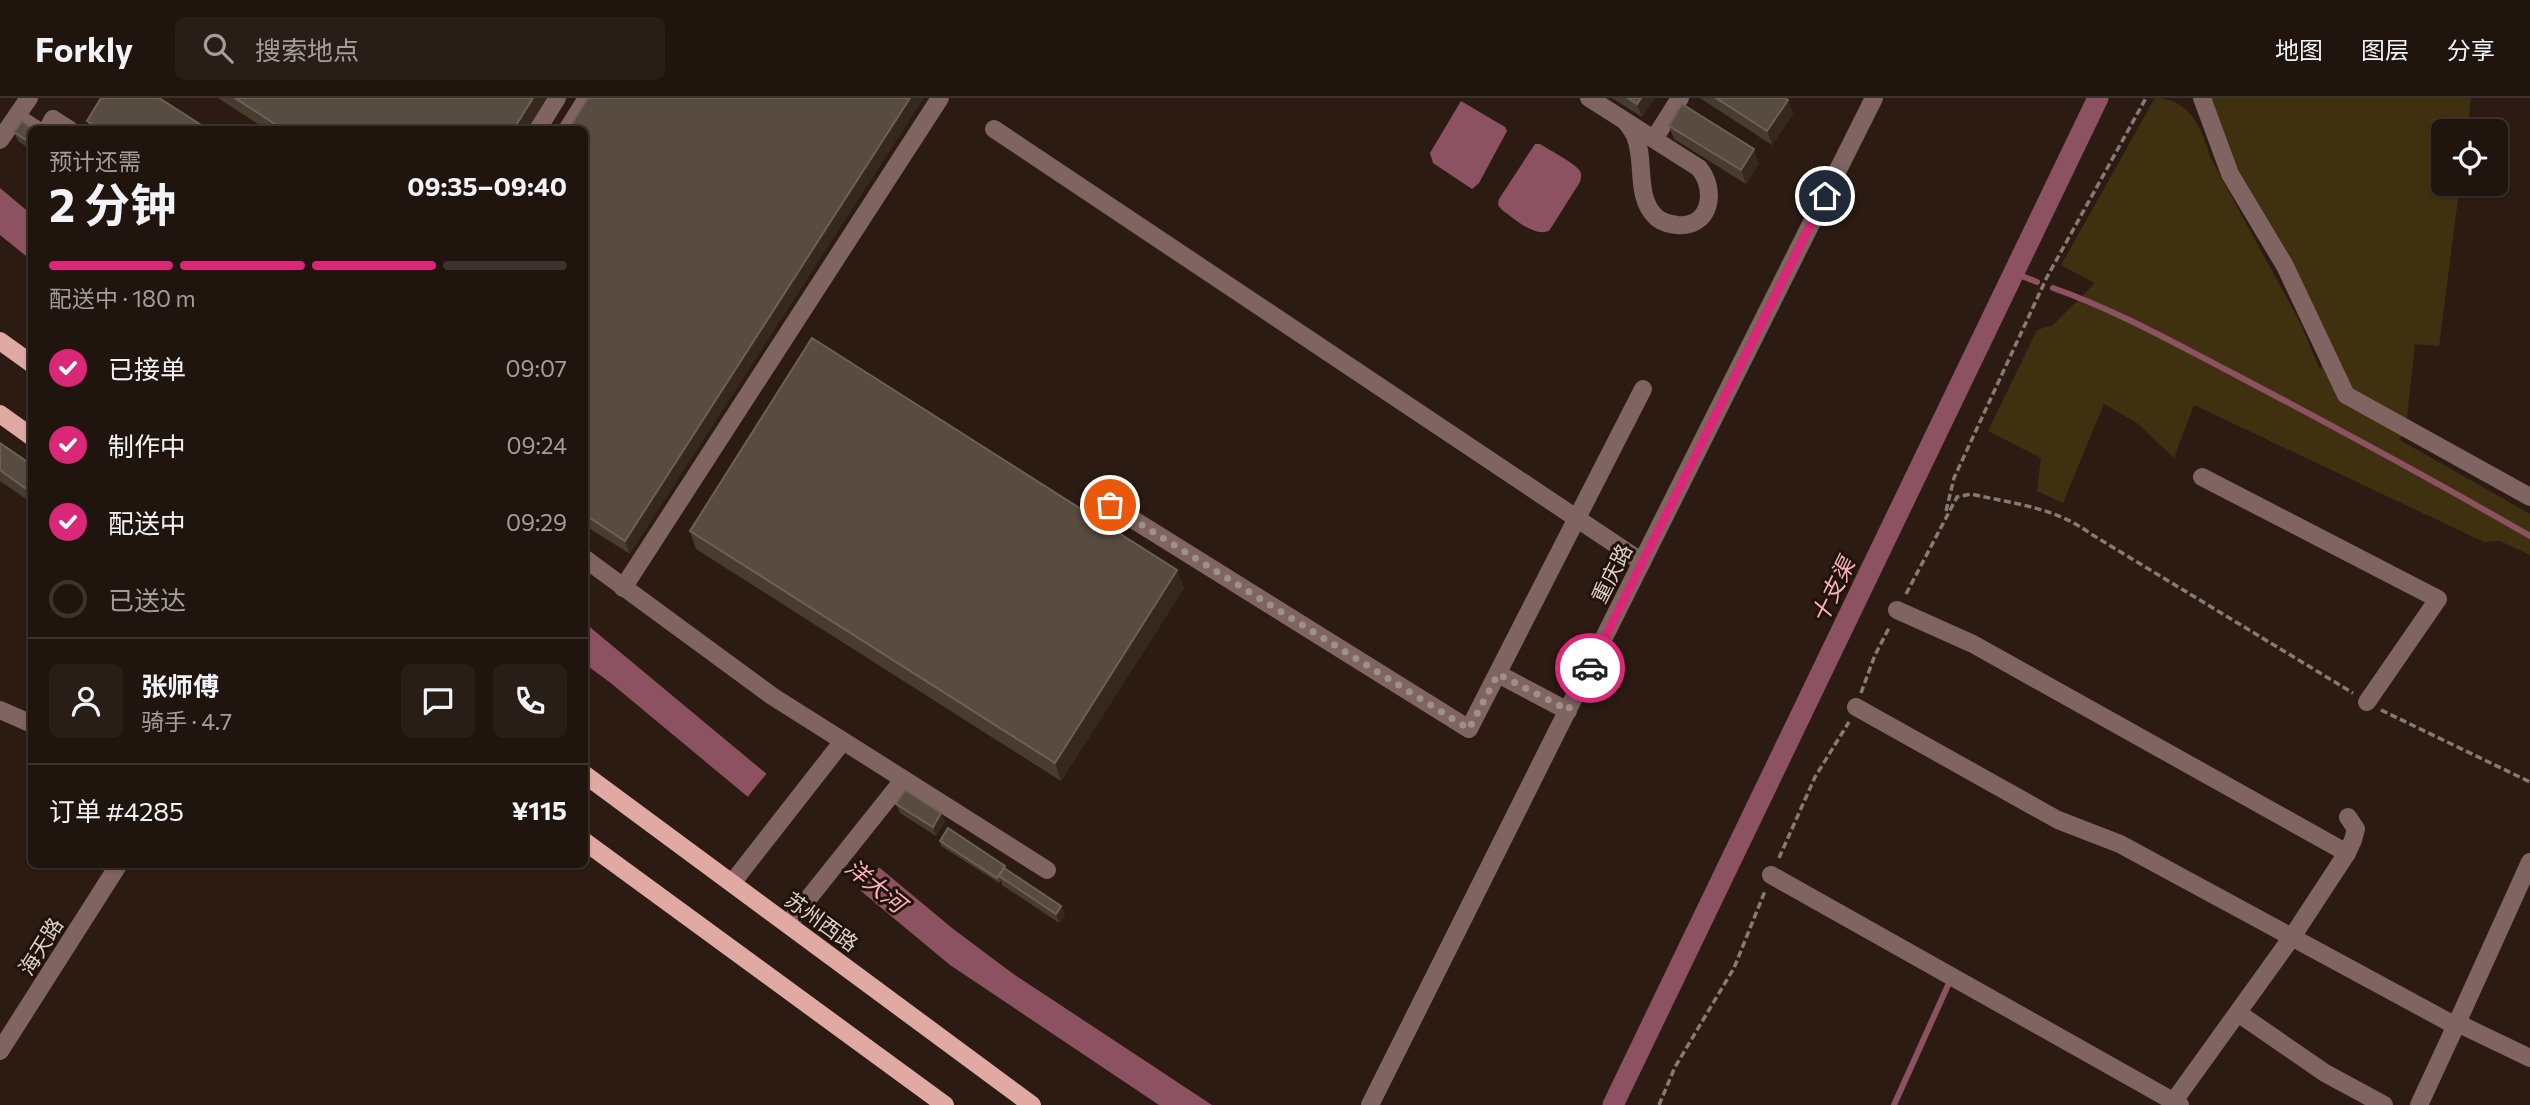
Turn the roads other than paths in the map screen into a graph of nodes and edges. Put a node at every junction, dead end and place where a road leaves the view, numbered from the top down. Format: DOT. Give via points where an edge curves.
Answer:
graph roads {
  1 [pos="29,98"];
  2 [pos="557,98"];
  3 [pos="587,98"];
  4 [pos="940,98"];
  5 [pos="1589,98"];
  6 [pos="1680,98"];
  7 [pos="1874,98"];
  8 [pos="2202,98"];
  9 [pos="10,118"];
  10 [pos="1626,122"];
  11 [pos="28,126"];
  12 [pos="49,126"];
  13 [pos="64,126"];
  14 [pos="540,126"];
  15 [pos="570,126"];
  16 [pos="994,129"];
  17 [pos="1654,139"];
  18 [pos="0,140"];
  19 [pos="0,341"];
  20 [pos="28,361"];
  21 [pos="1643,389"];
  22 [pos="0,414"];
  23 [pos="28,434"];
  24 [pos="2202,477"];
  25 [pos="2530,497"];
  26 [pos="1110,505"];
  27 [pos="1577,518"];
  28 [pos="588,561"];
  29 [pos="1642,562"];
  30 [pos="623,588"];
  31 [pos="1897,610"];
  32 [pos="1498,674"];
  33 [pos="2367,702"];
  34 [pos="1856,707"];
  35 [pos="0,710"];
  36 [pos="1568,710"];
  37 [pos="28,722"];
  38 [pos="837,748"];
  39 [pos="588,777"];
  40 [pos="903,780"];
  41 [pos="2348,817"];
  42 [pos="588,844"];
  43 [pos="2347,853"];
  44 [pos="2530,862"];
  45 [pos="116,868"];
  46 [pos="1047,870"];
  47 [pos="1771,875"];
  48 [pos="737,876"];
  49 [pos="792,919"];
  50 [pos="2292,937"];
  51 [pos="2238,1013"];
  52 [pos="2456,1025"];
  53 [pos="0,1051"];
  54 [pos="2530,1058"];
  55 [pos="2177,1103"];
  56 [pos="945,1105"];
  57 [pos="1032,1105"];
  58 [pos="1370,1105"];
  59 [pos="2384,1105"];
  60 [pos="2419,1105"];
  1 -- 9 [label="street"];
  2 -- 14 [label="street"];
  3 -- 15 [label="street"];
  4 -- 30 [label="street"];
  5 -- 10 [label="street"];
  6 -- 17 [label="street"];
  7 -- 29 [label="street, 重庆路"];
  8 -- 25 [label="street" via="2230,174 2285,266 2346,395"];
  9 -- 11 [label="street"];
  9 -- 18 [label="street"];
  10 -- 17 [label="street"];
  10 -- 17 [label="street" via="1635,136 1647,203 1657,218 1669,224 1696,223 1706,213 1710,197 1707,178"];
  12 -- 13 [label="street" via="53,119"];
  16 -- 27 [label="street"];
  19 -- 20 [label="main road"];
  21 -- 27 [label="street"];
  22 -- 23 [label="main road"];
  24 -- 33 [label="street" via="2438,599"];
  26 -- 32 [label="street" via="1469,729"];
  27 -- 29 [label="street"];
  27 -- 32 [label="street"];
  28 -- 30 [label="street"];
  29 -- 36 [label="street, 重庆路"];
  30 -- 38 [label="street"];
  31 -- 43 [label="street" via="1973,644"];
  32 -- 36 [label="street"];
  34 -- 50 [label="street" via="2058,821 2120,844"];
  35 -- 37 [label="street"];
  36 -- 58 [label="street, 重庆路"];
  38 -- 40 [label="street"];
  38 -- 48 [label="street"];
  39 -- 48 [label="main road, 苏州西路"];
  40 -- 46 [label="street"];
  40 -- 49 [label="street"];
  41 -- 43 [label="street" via="2356,829"];
  42 -- 56 [label="main road"];
  43 -- 50 [label="street"];
  44 -- 52 [label="street"];
  45 -- 53 [label="street, 海天路"];
  47 -- 55 [label="street"];
  48 -- 49 [label="main road, 苏州西路"];
  49 -- 57 [label="main road, 苏州西路"];
  50 -- 51 [label="street"];
  50 -- 52 [label="street"];
  51 -- 55 [label="street"];
  51 -- 59 [label="street" via="2325,1073"];
  52 -- 54 [label="street"];
  52 -- 60 [label="street"];
}
